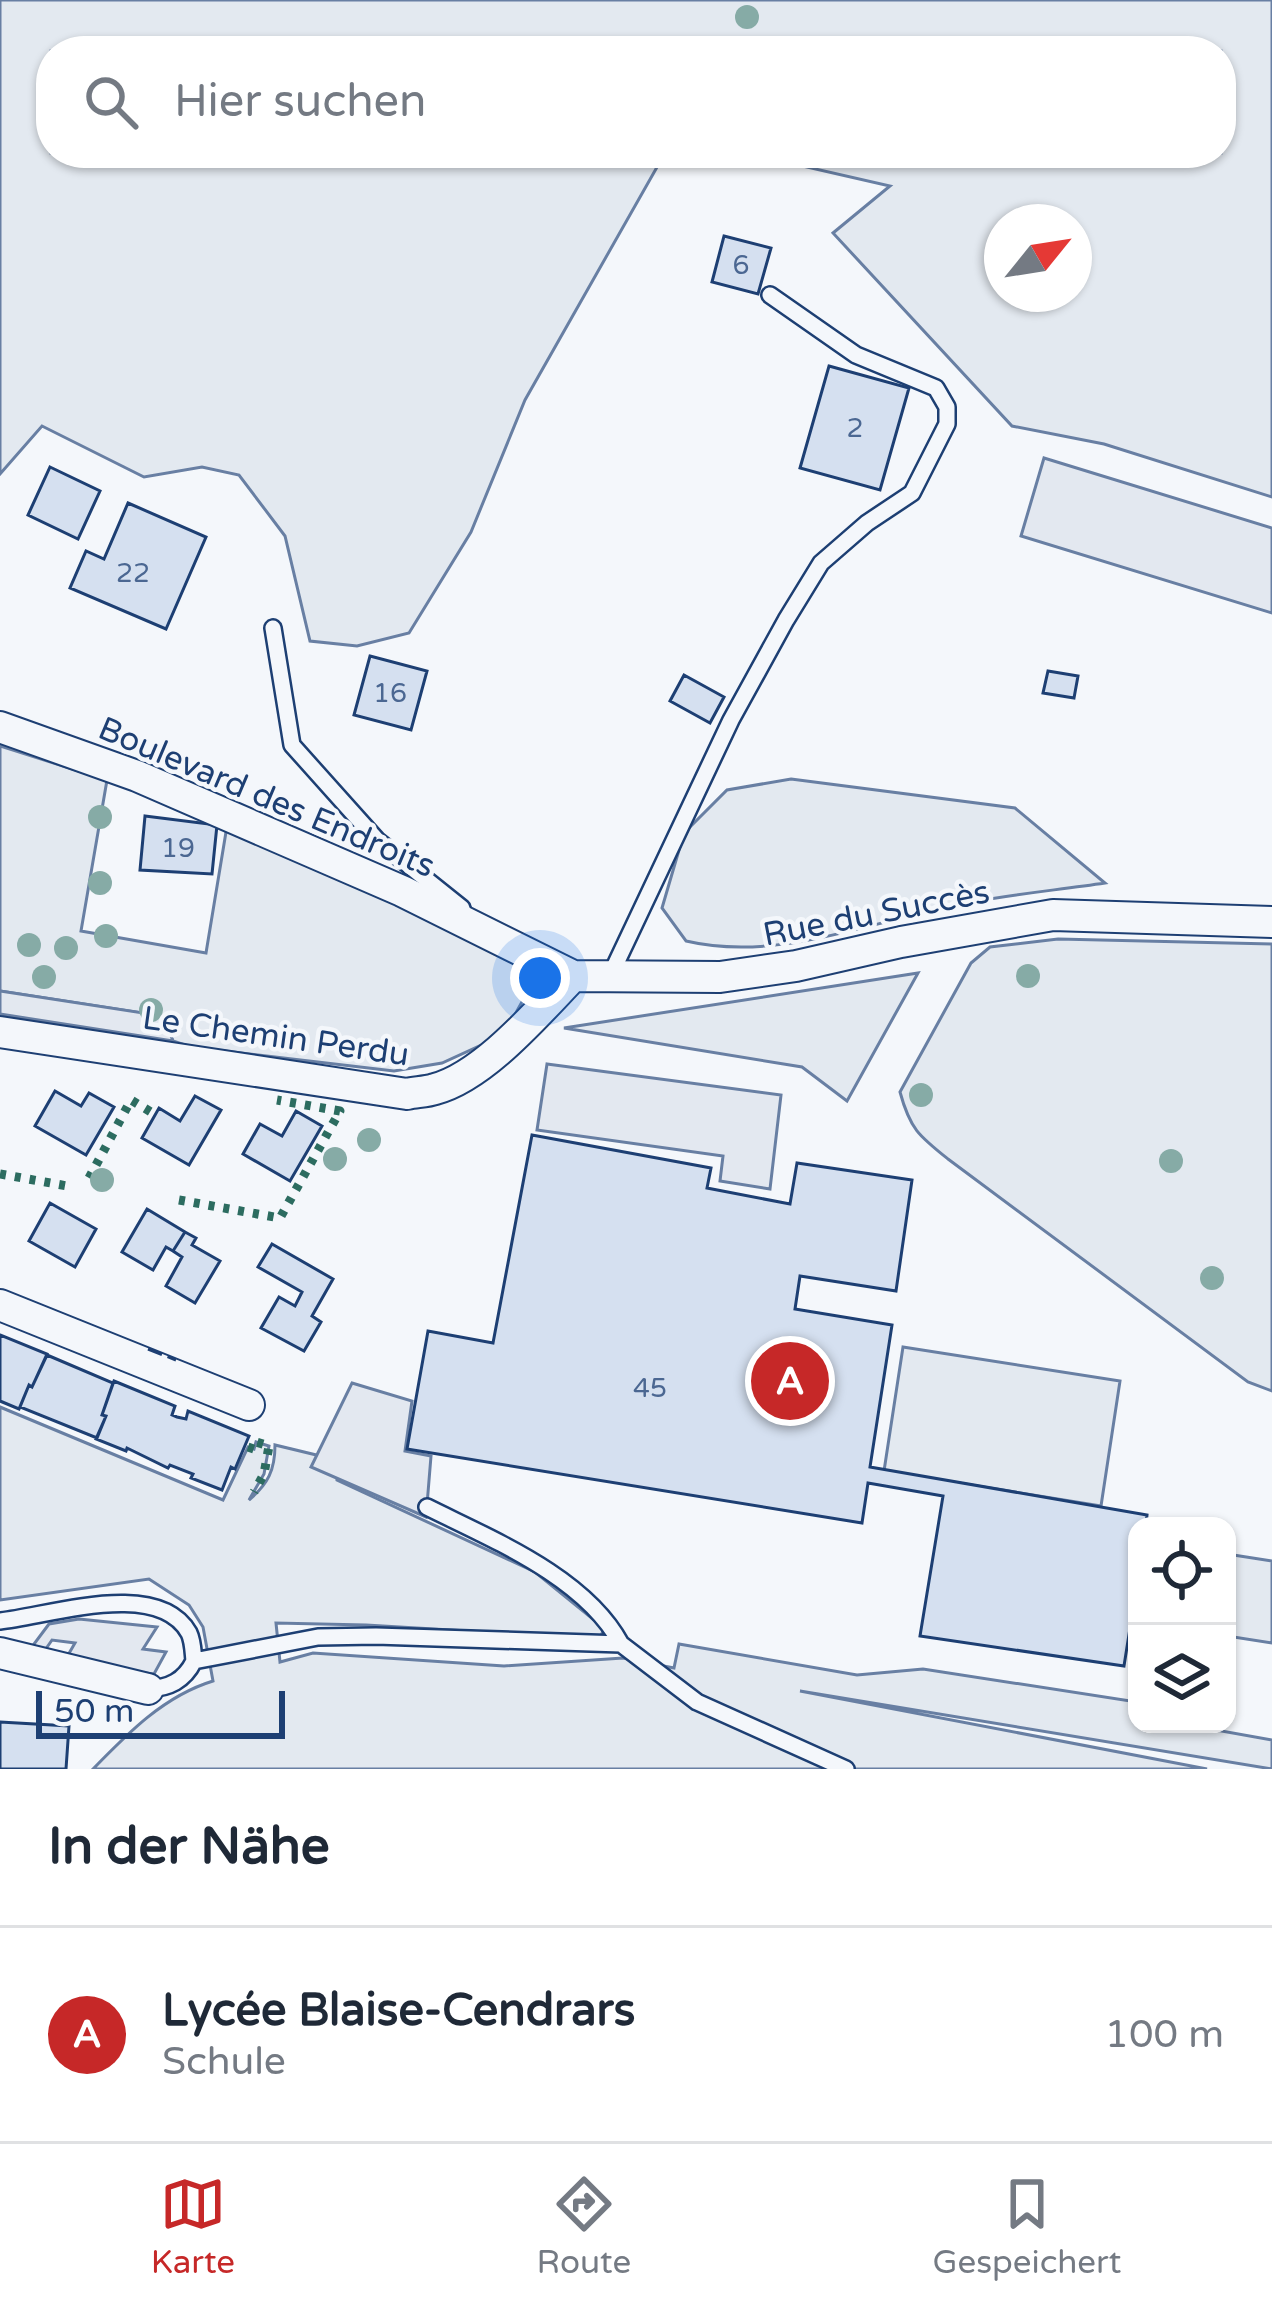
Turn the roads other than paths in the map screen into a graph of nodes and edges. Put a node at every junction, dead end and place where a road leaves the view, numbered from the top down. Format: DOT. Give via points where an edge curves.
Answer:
graph roads {
  1 [pos="770,295"];
  2 [pos="273,628"];
  3 [pos="0,727"];
  4 [pos="1272,922"];
  5 [pos="502,940"];
  6 [pos="611,974"];
  7 [pos="573,976"];
  8 [pos="0,1032"];
  9 [pos="0,1305"];
  10 [pos="249,1405"];
  11 [pos="428,1507"];
  12 [pos="0,1622"];
  13 [pos="621,1644"];
  14 [pos="0,1653"];
  15 [pos="194,1661"];
  16 [pos="148,1689"];
  17 [pos="846,1769"];
  1 -- 6 [label="lane" via="856,356 936,388 947,424 912,493 821,563 786,620"];
  2 -- 5 [label="lane" via="292,745 377,840"];
  3 -- 5 [label="street, Boulevard des Endroits" via="137,776"];
  4 -- 6 [label="street, Rue du Succès" via="1053,915 719,977"];
  5 -- 7 [label="street, Rue du Succès"];
  6 -- 7 [label="street, Rue du Succès"];
  7 -- 8 [label="street, Le Chemin Perdu" via="504,1046 457,1080 407,1094"];
  9 -- 10 [label="street"];
  11 -- 13 [label="lane" via="540,1566 595,1607"];
  12 -- 15 [label="lane" via="142,1604 177,1618 191,1636"];
  13 -- 15 [label="lane" via="318,1637"];
  13 -- 17 [label="lane" via="698,1702"];
  14 -- 16 [label="street"];
  15 -- 16 [label="lane" via="176,1682"];
}
